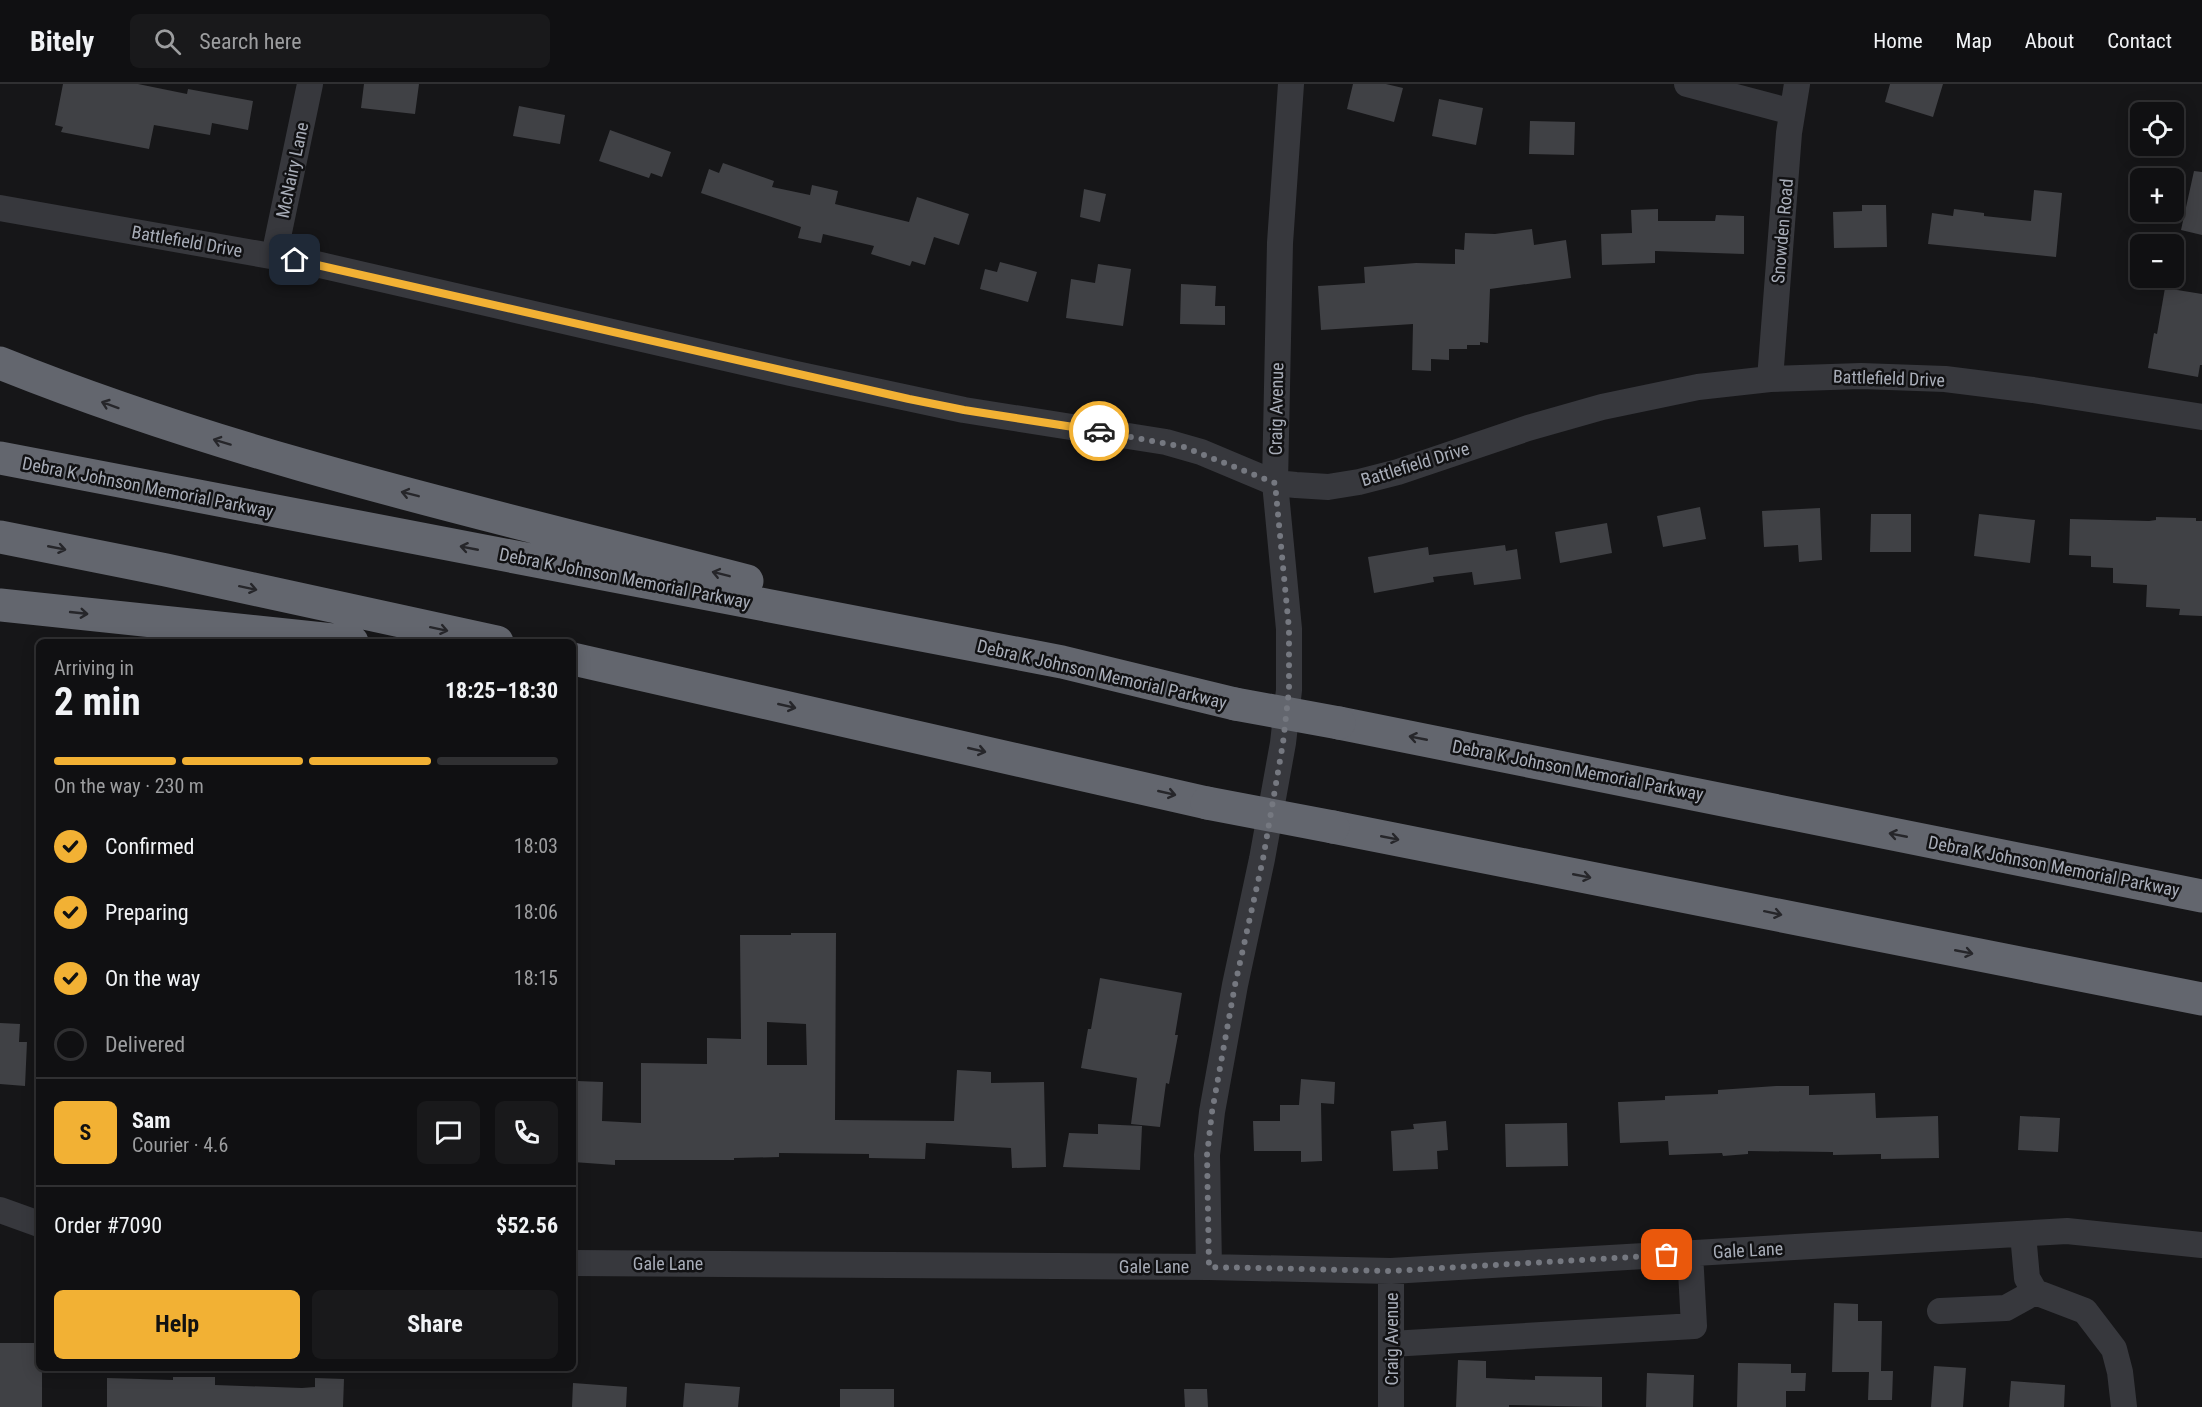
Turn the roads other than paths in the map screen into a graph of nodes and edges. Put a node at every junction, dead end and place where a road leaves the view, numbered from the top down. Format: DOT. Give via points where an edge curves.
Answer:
graph roads {
  1 [pos="310,84"];
  2 [pos="1291,84"];
  3 [pos="1688,84"];
  4 [pos="1797,84"];
  5 [pos="1792,112"];
  6 [pos="0,208"];
  7 [pos="274,256"];
  8 [pos="0,363"];
  9 [pos="1770,379"];
  10 [pos="2202,417"];
  11 [pos="0,458"];
  12 [pos="1275,483"];
  13 [pos="0,537"];
  14 [pos="0,605"];
  15 [pos="323,639"];
  16 [pos="483,639"];
  17 [pos="576,660"];
  18 [pos="1062,662"];
  19 [pos="576,671"];
  20 [pos="730,693"];
  21 [pos="2202,896"];
  22 [pos="2202,999"];
  23 [pos="0,1210"];
  24 [pos="36,1223"];
  25 [pos="2023,1234"];
  26 [pos="2202,1245"];
  27 [pos="1690,1253"];
  28 [pos="576,1263"];
  29 [pos="1209,1267"];
  30 [pos="1391,1271"];
  31 [pos="2035,1292"];
  32 [pos="1940,1311"];
  33 [pos="1391,1344"];
  34 [pos="1390,1407"];
  35 [pos="2124,1407"];
  1 -- 7 [label="street, McNairy Lane"];
  2 -- 12 [label="street, Craig Avenue" via="1280,243"];
  3 -- 5 [label="street"];
  4 -- 5 [label="street, Snowden Road"];
  5 -- 9 [label="street, Snowden Road"];
  6 -- 7 [label="street, Battlefield Drive"];
  7 -- 12 [label="street, Battlefield Drive" via="909,399 1166,442"];
  18 -- 8 [label="highway, one-way" via="250,451 154,421"];
  9 -- 10 [label="street, Battlefield Drive" via="1945,379"];
  9 -- 12 [label="street, Battlefield Drive" via="1698,387 1602,407 1359,482 1314,487"];
  18 -- 11 [label="highway, Debra K Johnson Memorial Parkway, one-way"];
  12 -- 29 [label="street, Craig Avenue" via="1289,629 1289,690 1263,859 1212,1112 1207,1155"];
  13 -- 16 [label="highway, one-way"];
  14 -- 15 [label="highway, one-way"];
  17 -- 20 [label="highway"];
  21 -- 18 [label="highway, Debra K Johnson Memorial Parkway, one-way, bridge" via="1235,705"];
  19 -- 20 [label="highway"];
  20 -- 22 [label="highway, one-way, bridge" via="1207,803"];
  23 -- 24 [label="street"];
  25 -- 26 [label="street, Gale Lane" via="2067,1231"];
  25 -- 27 [label="street, Gale Lane"];
  25 -- 31 [label="street" via="2027,1278"];
  27 -- 30 [label="street, Gale Lane"];
  27 -- 33 [label="street" via="1694,1326"];
  28 -- 29 [label="street, Gale Lane"];
  29 -- 30 [label="street, Gale Lane"];
  30 -- 33 [label="street, Craig Avenue"];
  31 -- 32 [label="street" via="2007,1308"];
  31 -- 35 [label="street" via="2085,1311 2114,1349"];
  33 -- 34 [label="street, Craig Avenue"];
}
